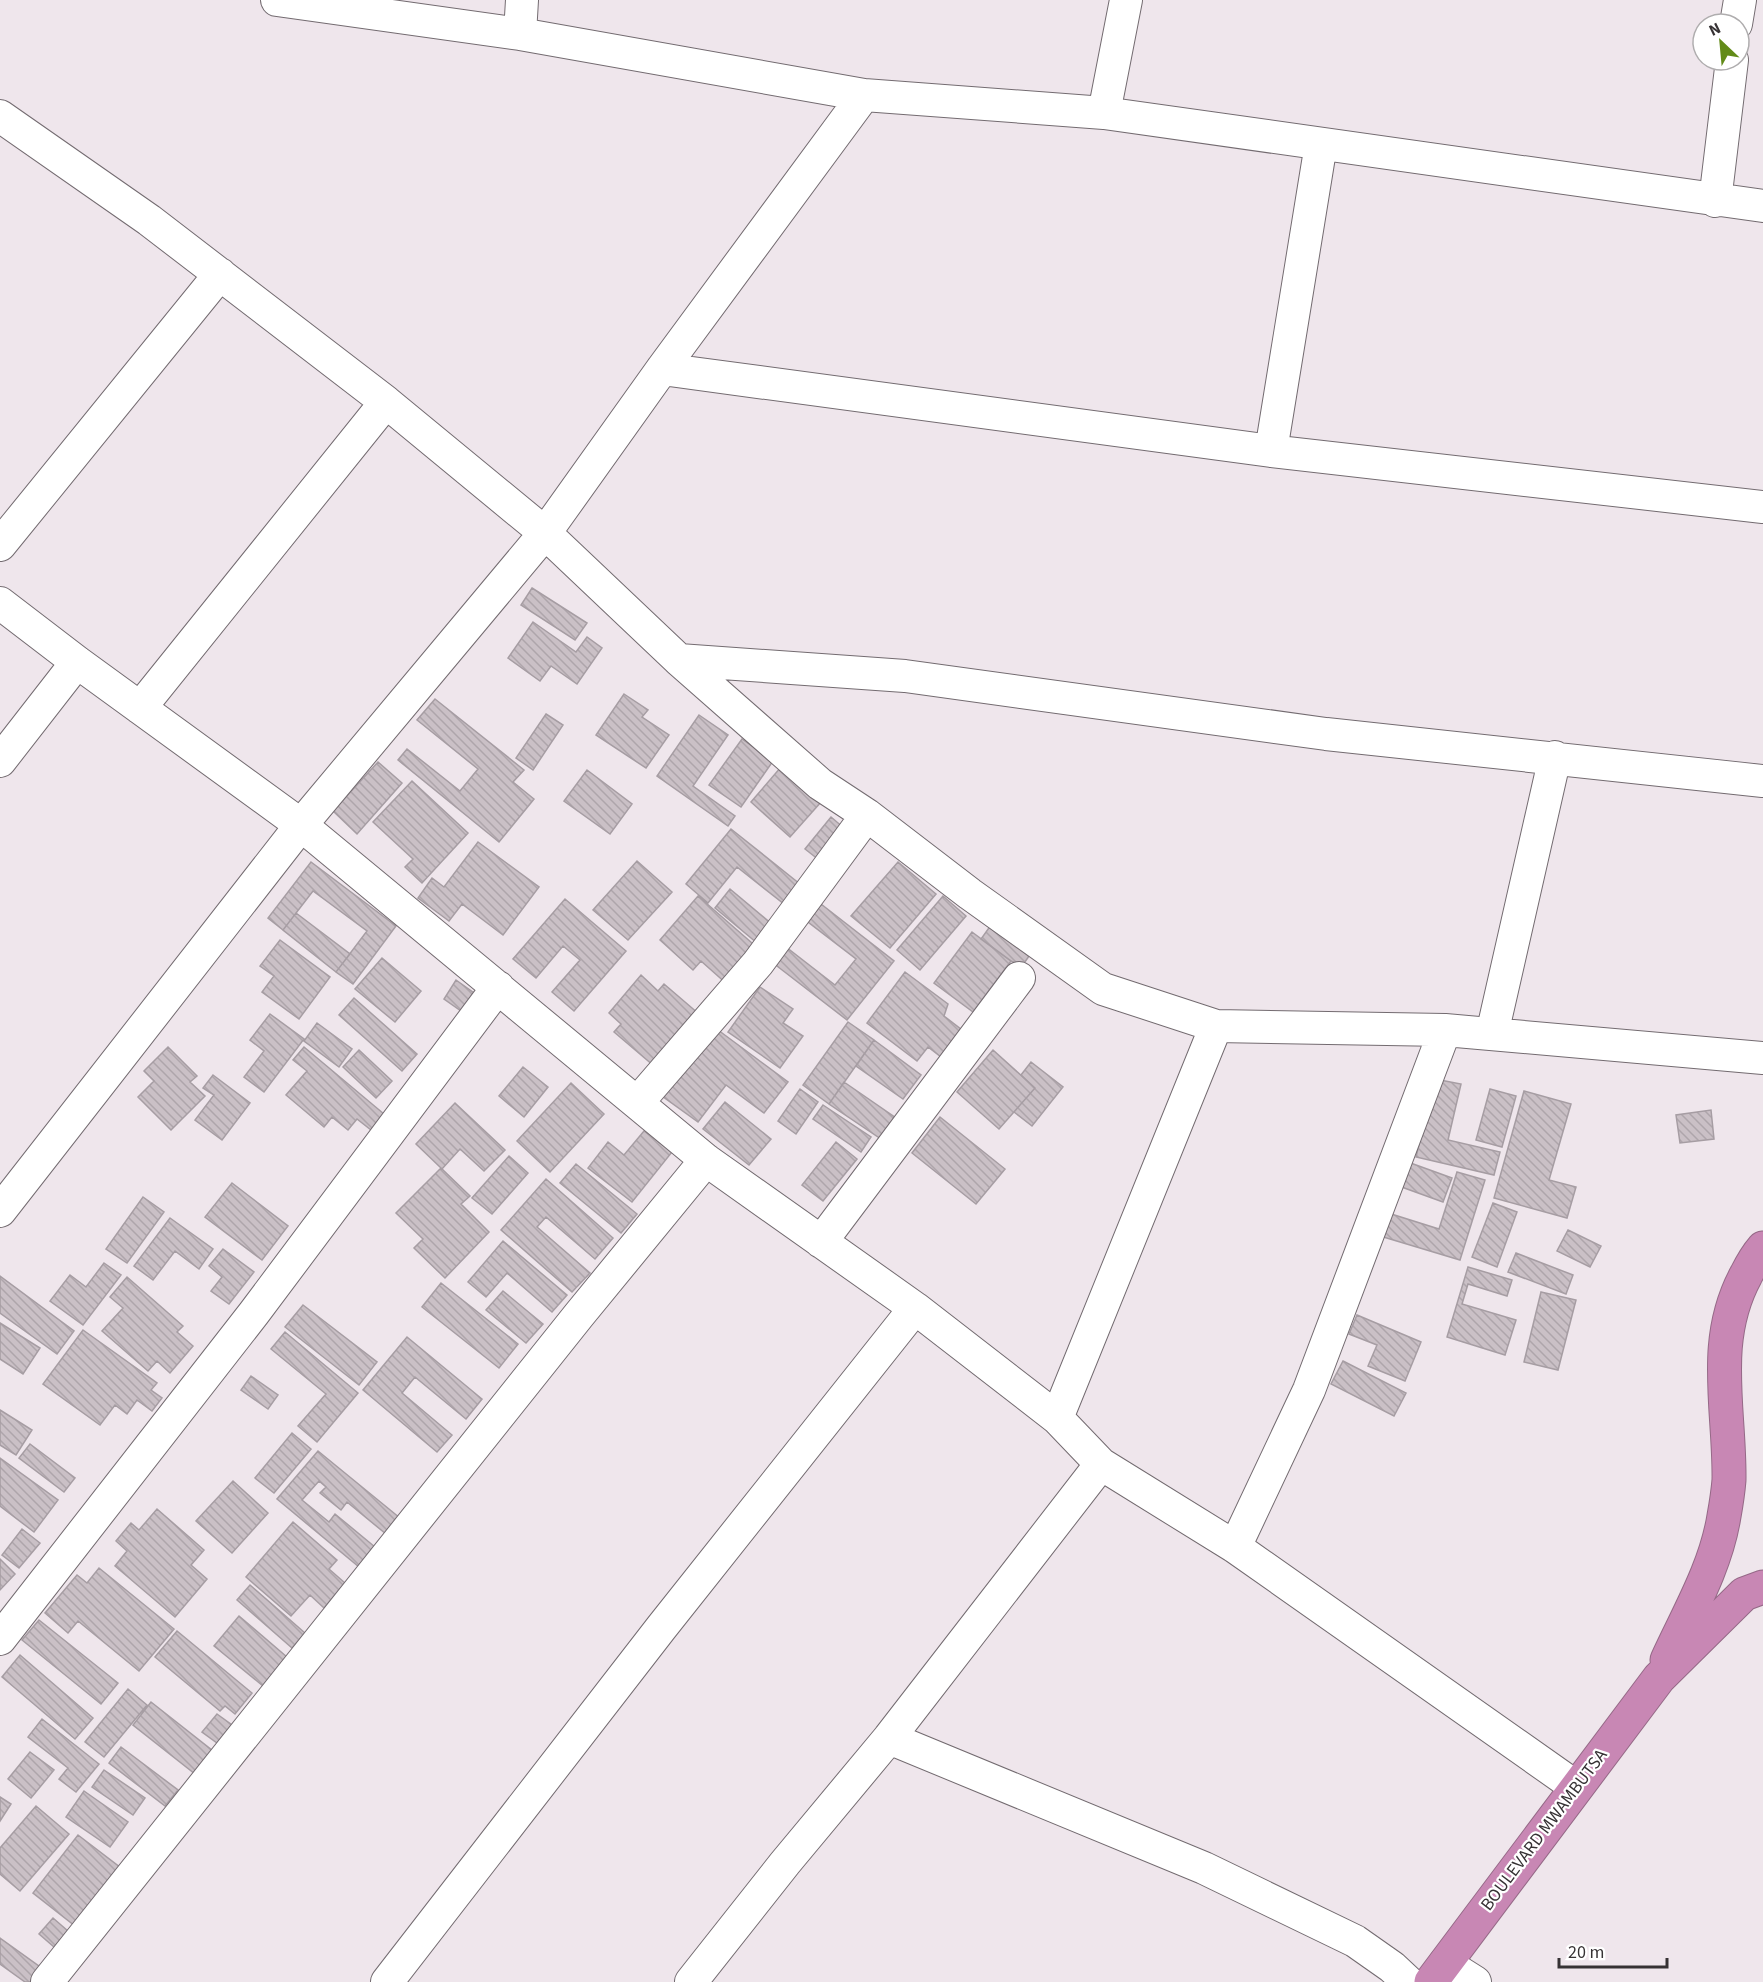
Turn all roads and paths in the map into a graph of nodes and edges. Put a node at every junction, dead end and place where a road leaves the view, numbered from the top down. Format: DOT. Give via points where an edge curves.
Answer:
graph roads {
  1 [pos="277,0"];
  2 [pos="522,0"];
  3 [pos="1126,0"];
  4 [pos="520,34"];
  5 [pos="1731,72"];
  6 [pos="864,95"];
  7 [pos="1104,113"];
  8 [pos="0,116"];
  9 [pos="1321,144"];
  10 [pos="1715,201"];
  11 [pos="1763,206"];
  12 [pos="220,274"];
  13 [pos="662,369"];
  14 [pos="387,402"];
  15 [pos="1270,451"];
  16 [pos="1763,507"];
  17 [pos="545,533"];
  18 [pos="0,545"];
  19 [pos="0,603"];
  20 [pos="679,660"];
  21 [pos="77,662"];
  22 [pos="140,708"];
  23 [pos="1555,758"];
  24 [pos="0,761"];
  25 [pos="1763,781"];
  26 [pos="867,815"];
  27 [pos="301,825"];
  28 [pos="1019,978"];
  29 [pos="498,987"];
  30 [pos="1216,1026"];
  31 [pos="1445,1030"];
  32 [pos="1492,1034"];
  33 [pos="1763,1058"];
  34 [pos="637,1103"];
  35 [pos="706,1160"];
  36 [pos="0,1211"];
  37 [pos="821,1242"];
  38 [pos="1763,1248"];
  39 [pos="915,1308"];
  40 [pos="1058,1418"];
  41 [pos="1101,1464"];
  42 [pos="1236,1547"];
  43 [pos="1763,1587"];
  44 [pos="0,1639"];
  45 [pos="1659,1678"];
  46 [pos="889,1738"];
  47 [pos="1576,1787"];
  48 [pos="1438,1972"];
  49 [pos="47,1982"];
  50 [pos="387,1982"];
  51 [pos="691,1982"];
  52 [pos="1408,1982"];
  53 [pos="1475,1982"];
  1 -- 4 [label="street"];
  2 -- 4 [label="street"];
  3 -- 7 [label="street"];
  4 -- 6 [label="street"];
  5 -- 10 [label="street"];
  6 -- 7 [label="street"];
  6 -- 13 [label="street"];
  7 -- 9 [label="street"];
  8 -- 12 [label="street"];
  9 -- 10 [label="street"];
  9 -- 15 [label="street"];
  10 -- 11 [label="street"];
  12 -- 14 [label="street"];
  12 -- 18 [label="street"];
  13 -- 15 [label="street"];
  13 -- 17 [label="street"];
  14 -- 17 [label="street"];
  14 -- 22 [label="street"];
  15 -- 16 [label="street"];
  17 -- 20 [label="street"];
  17 -- 27 [label="street"];
  19 -- 21 [label="street"];
  20 -- 23 [label="street" via="905,676 1326,734"];
  20 -- 26 [label="street" via="820,784"];
  21 -- 22 [label="street"];
  21 -- 24 [label="street"];
  22 -- 27 [label="street"];
  23 -- 25 [label="street"];
  23 -- 32 [label="street"];
  26 -- 30 [label="street" via="1103,989"];
  26 -- 34 [label="street" via="758,963"];
  27 -- 29 [label="street"];
  27 -- 36 [label="street"];
  28 -- 37 [label="street"];
  29 -- 34 [label="street"];
  29 -- 44 [label="street" via="254,1313"];
  30 -- 31 [label="street"];
  30 -- 40 [label="street"];
  31 -- 32 [label="street"];
  31 -- 42 [label="street" via="1309,1390"];
  32 -- 33 [label="street"];
  34 -- 35 [label="street"];
  35 -- 37 [label="street"];
  35 -- 49 [label="street"];
  37 -- 39 [label="street"];
  38 -- 45 [label="highway, BOULEVARD MWAMBUTSA" via="1735,1295 1725,1340 1729,1481 1723,1520 1710,1566"];
  39 -- 40 [label="street"];
  39 -- 50 [label="street"];
  40 -- 41 [label="street"];
  41 -- 42 [label="street"];
  41 -- 46 [label="street"];
  42 -- 47 [label="street"];
  43 -- 45 [label="highway, BOULEVARD MWAMBUTSA" via="1744,1594"];
  45 -- 47 [label="highway, BOULEVARD MWAMBUTSA"];
  46 -- 51 [label="street"];
  46 -- 52 [label="street" via="1204,1868 1355,1941"];
  47 -- 48 [label="highway, BOULEVARD MWAMBUTSA"];
  48 -- 53 [label="street"];
}
